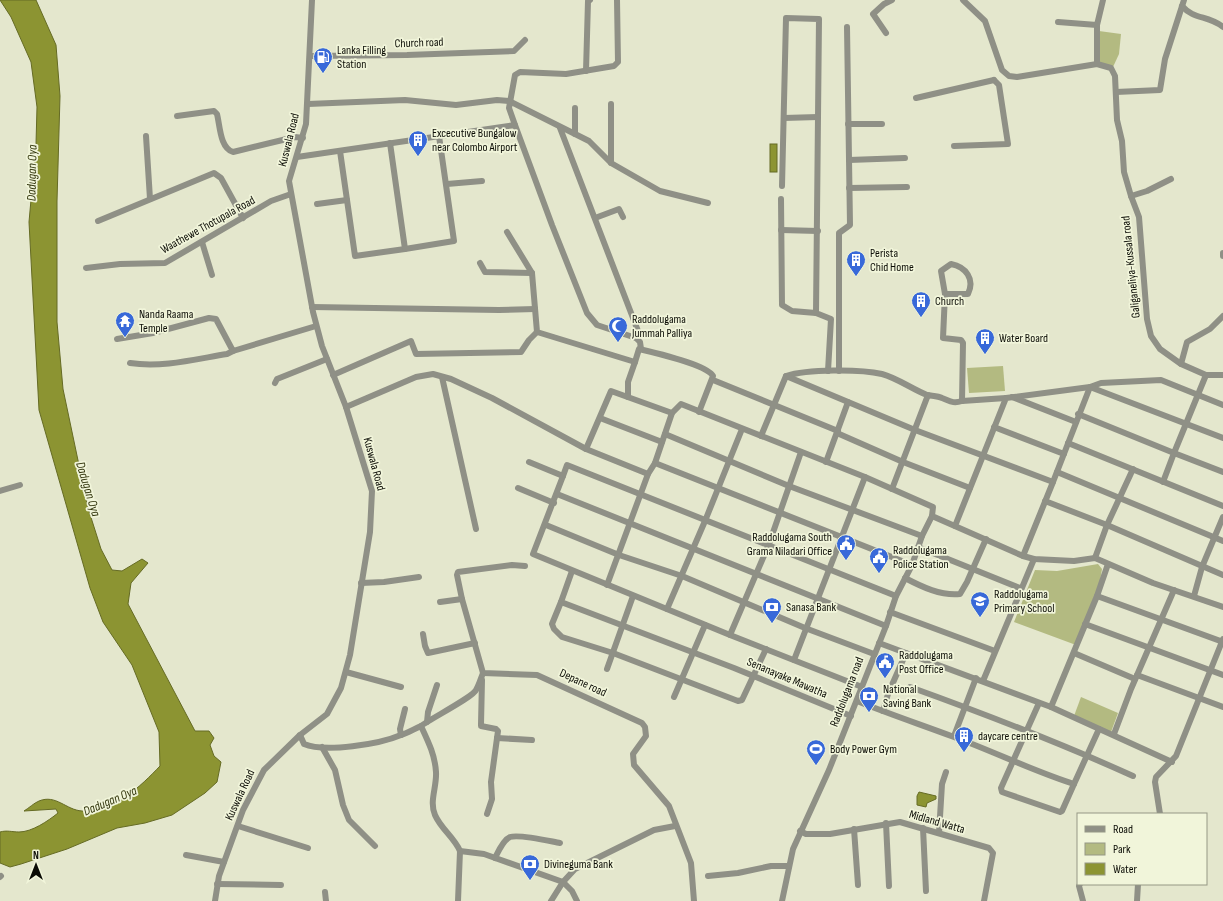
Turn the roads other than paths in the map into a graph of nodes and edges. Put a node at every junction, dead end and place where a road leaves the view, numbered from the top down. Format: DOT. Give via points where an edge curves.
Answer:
graph roads {
  1 [pos="312,0"];
  2 [pos="590,0"];
  3 [pos="617,0"];
  4 [pos="892,0"];
  5 [pos="963,0"];
  6 [pos="1103,0"];
  7 [pos="1183,3"];
  8 [pos="1058,22"];
  9 [pos="1098,25"];
  10 [pos="847,27"];
  11 [pos="1223,27"];
  12 [pos="886,33"];
  13 [pos="525,40"];
  14 [pos="310,56"];
  15 [pos="1097,64"];
  16 [pos="1002,70"];
  17 [pos="586,72"];
  18 [pos="994,80"];
  19 [pos="1116,92"];
  20 [pos="916,98"];
  21 [pos="510,101"];
  22 [pos="308,104"];
  23 [pos="611,104"];
  24 [pos="576,108"];
  25 [pos="177,116"];
  26 [pos="818,117"];
  27 [pos="784,118"];
  28 [pos="848,124"];
  29 [pos="882,124"];
  30 [pos="515,125"];
  31 [pos="560,128"];
  32 [pos="575,134"];
  33 [pos="146,136"];
  34 [pos="439,136"];
  35 [pos="303,138"];
  36 [pos="390,142"];
  37 [pos="954,146"];
  38 [pos="340,150"];
  39 [pos="297,157"];
  40 [pos="905,158"];
  41 [pos="849,160"];
  42 [pos="611,163"];
  43 [pos="1171,179"];
  44 [pos="482,181"];
  45 [pos="447,184"];
  46 [pos="782,186"];
  47 [pos="907,186"];
  48 [pos="849,188"];
  49 [pos="291,194"];
  50 [pos="1131,196"];
  51 [pos="781,199"];
  52 [pos="150,200"];
  53 [pos="347,200"];
  54 [pos="317,204"];
  55 [pos="708,204"];
  56 [pos="623,217"];
  57 [pos="243,218"];
  58 [pos="595,218"];
  59 [pos="98,221"];
  60 [pos="781,230"];
  61 [pos="818,231"];
  62 [pos="507,232"];
  63 [pos="202,242"];
  64 [pos="405,249"];
  65 [pos="1223,253"];
  66 [pos="1223,256"];
  67 [pos="480,263"];
  68 [pos="86,268"];
  69 [pos="532,273"];
  70 [pos="212,275"];
  71 [pos="945,294"];
  72 [pos="312,307"];
  73 [pos="535,309"];
  74 [pos="816,313"];
  75 [pos="1223,316"];
  76 [pos="316,326"];
  77 [pos="536,332"];
  78 [pos="636,338"];
  79 [pos="117,340"];
  80 [pos="642,349"];
  81 [pos="233,351"];
  82 [pos="327,359"];
  83 [pos="635,362"];
  84 [pos="130,363"];
  85 [pos="1181,364"];
  86 [pos="828,371"];
  87 [pos="839,371"];
  88 [pos="333,375"];
  89 [pos="1206,375"];
  90 [pos="1223,375"];
  91 [pos="786,376"];
  92 [pos="442,377"];
  93 [pos="712,380"];
  94 [pos="275,383"];
  95 [pos="1090,387"];
  96 [pos="928,395"];
  97 [pos="1197,396"];
  98 [pos="628,397"];
  99 [pos="1009,397"];
  100 [pos="962,401"];
  101 [pos="848,402"];
  102 [pos="774,405"];
  103 [pos="1223,405"];
  104 [pos="346,407"];
  105 [pos="699,412"];
  106 [pos="672,414"];
  107 [pos="1078,414"];
  108 [pos="600,418"];
  109 [pos="1076,422"];
  110 [pos="1185,422"];
  111 [pos="994,427"];
  112 [pos="742,429"];
  113 [pos="915,430"];
  114 [pos="837,432"];
  115 [pos="665,434"];
  116 [pos="761,436"];
  117 [pos="1223,438"];
  118 [pos="662,442"];
  119 [pos="1068,443"];
  120 [pos="586,449"];
  121 [pos="801,452"];
  122 [pos="1174,453"];
  123 [pos="1064,454"];
  124 [pos="983,456"];
  125 [pos="728,461"];
  126 [pos="529,462"];
  127 [pos="826,462"];
  128 [pos="903,462"];
  129 [pos="654,464"];
  130 [pos="1132,469"];
  131 [pos="1057,472"];
  132 [pos="1223,472"];
  133 [pos="648,474"];
  134 [pos="563,476"];
  135 [pos="865,478"];
  136 [pos="1053,482"];
  137 [pos="1163,482"];
  138 [pos="20,485"];
  139 [pos="789,486"];
  140 [pos="718,487"];
  141 [pos="518,488"];
  142 [pos="970,488"];
  143 [pos="892,489"];
  144 [pos="0,491"];
  145 [pos="557,494"];
  146 [pos="641,495"];
  147 [pos="1120,498"];
  148 [pos="1045,501"];
  149 [pos="554,503"];
  150 [pos="1223,506"];
  151 [pos="852,510"];
  152 [pos="780,514"];
  153 [pos="932,516"];
  154 [pos="1223,516"];
  155 [pos="706,521"];
  156 [pos="631,524"];
  157 [pos="546,525"];
  158 [pos="1107,525"];
  159 [pos="955,526"];
  160 [pos="476,529"];
  161 [pos="922,536"];
  162 [pos="1214,537"];
  163 [pos="841,538"];
  164 [pos="986,539"];
  165 [pos="1223,541"];
  166 [pos="769,544"];
  167 [pos="918,547"];
  168 [pos="693,550"];
  169 [pos="619,555"];
  170 [pos="1023,556"];
  171 [pos="1095,558"];
  172 [pos="1034,559"];
  173 [pos="1108,564"];
  174 [pos="912,565"];
  175 [pos="525,566"];
  176 [pos="1202,567"];
  177 [pos="830,568"];
  178 [pos="972,570"];
  179 [pos="572,571"];
  180 [pos="756,574"];
  181 [pos="1223,575"];
  182 [pos="420,576"];
  183 [pos="682,576"];
  184 [pos="905,578"];
  185 [pos="361,583"];
  186 [pos="606,585"];
  187 [pos="1020,588"];
  188 [pos="1174,590"];
  189 [pos="633,596"];
  190 [pos="896,596"];
  191 [pos="1097,596"];
  192 [pos="1194,596"];
  193 [pos="462,599"];
  194 [pos="818,599"];
  195 [pos="744,601"];
  196 [pos="440,602"];
  197 [pos="561,602"];
  198 [pos="1223,607"];
  199 [pos="667,609"];
  200 [pos="890,612"];
  201 [pos="1161,618"];
  202 [pos="1085,624"];
  203 [pos="705,625"];
  204 [pos="622,626"];
  205 [pos="886,626"];
  206 [pos="805,628"];
  207 [pos="424,634"];
  208 [pos="730,635"];
  209 [pos="1223,641"];
  210 [pos="879,642"];
  211 [pos="475,643"];
  212 [pos="1149,647"];
  213 [pos="766,649"];
  214 [pos="995,650"];
  215 [pos="613,653"];
  216 [pos="692,653"];
  217 [pos="1074,653"];
  218 [pos="874,654"];
  219 [pos="906,654"];
  220 [pos="794,660"];
  221 [pos="607,669"];
  222 [pos="1210,670"];
  223 [pos="346,672"];
  224 [pos="483,673"];
  225 [pos="1223,675"];
  226 [pos="754,676"];
  227 [pos="1136,677"];
  228 [pos="976,678"];
  229 [pos="681,681"];
  230 [pos="983,681"];
  231 [pos="437,685"];
  232 [pos="401,687"];
  233 [pos="862,687"];
  234 [pos="910,687"];
  235 [pos="674,697"];
  236 [pos="1199,698"];
  237 [pos="857,701"];
  238 [pos="1039,703"];
  239 [pos="964,707"];
  240 [pos="1051,707"];
  241 [pos="1223,707"];
  242 [pos="405,709"];
  243 [pos="883,711"];
  244 [pos="850,716"];
  245 [pos="427,722"];
  246 [pos="421,726"];
  247 [pos="1099,728"];
  248 [pos="1026,731"];
  249 [pos="1114,734"];
  250 [pos="300,735"];
  251 [pos="401,735"];
  252 [pos="954,736"];
  253 [pos="497,738"];
  254 [pos="532,740"];
  255 [pos="322,747"];
  256 [pos="1087,756"];
  257 [pos="1013,760"];
  258 [pos="1172,762"];
  259 [pos="946,772"];
  260 [pos="1132,776"];
  261 [pos="1074,784"];
  262 [pos="1160,813"];
  263 [pos="487,814"];
  264 [pos="886,824"];
  265 [pos="238,826"];
  266 [pos="675,826"];
  267 [pos="923,828"];
  268 [pos="854,829"];
  269 [pos="800,831"];
  270 [pos="939,833"];
  271 [pos="560,844"];
  272 [pos="375,846"];
  273 [pos="308,848"];
  274 [pos="460,851"];
  275 [pos="186,855"];
  276 [pos="495,858"];
  277 [pos="224,862"];
  278 [pos="788,866"];
  279 [pos="708,876"];
  280 [pos="563,882"];
  281 [pos="217,884"];
  282 [pos="858,884"];
  283 [pos="280,885"];
  284 [pos="1080,885"];
  285 [pos="1138,885"];
  286 [pos="889,886"];
  287 [pos="926,891"];
  288 [pos="325,892"];
  289 [pos="215,901"];
  290 [pos="326,901"];
  291 [pos="458,901"];
  292 [pos="551,901"];
  293 [pos="577,901"];
  294 [pos="694,901"];
  295 [pos="782,901"];
  296 [pos="984,901"];
  297 [pos="1083,901"];
  298 [pos="1137,901"];
  1 -- 14 [label="street, Kuswala Road"];
  2 -- 17 [label="street"];
  3 -- 17 [label="street" via="618,62 614,66"];
  4 -- 12 [label="street" via="873,14"];
  5 -- 16 [label="street" via="984,21"];
  6 -- 9 [label="street"];
  7 -- 11 [label="street" via="1189,14 1214,20"];
  7 -- 19 [label="street" via="1165,59 1160,90"];
  8 -- 9 [label="street"];
  9 -- 15 [label="street"];
  10 -- 28 [label="street"];
  13 -- 14 [label="street, Church road" via="514,50"];
  14 -- 22 [label="street, Kuswala Road"];
  15 -- 16 [label="street" via="1017,77 1008,76"];
  15 -- 19 [label="street, Galiganeliya-Kussala road" via="1111,68 1115,76"];
  16 -- 18 [label="street"];
  17 -- 21 [label="street" via="520,72 515,75"];
  18 -- 20 [label="street"];
  18 -- 37 [label="street" via="999,85 1008,144"];
  19 -- 50 [label="street, Galiganeliya-Kussala road" via="1124,172"];
  21 -- 22 [label="street" via="456,105 405,100"];
  21 -- 30 [label="street" via="509,108"];
  21 -- 31 [label="street"];
  22 -- 35 [label="street, Kuswala Road"];
  23 -- 42 [label="street"];
  24 -- 32 [label="street"];
  25 -- 35 [label="street" via="214,111 217,114 224,145 233,152 295,137"];
  26 -- 27 [label="street"];
  26 -- 27 [label="street" via="819,19 786,18"];
  26 -- 61 [label="street"];
  27 -- 46 [label="street"];
  28 -- 29 [label="street"];
  28 -- 41 [label="street"];
  30 -- 34 [label="street"];
  30 -- 78 [label="street" via="587,313 597,325"];
  31 -- 32 [label="street"];
  31 -- 58 [label="street"];
  32 -- 42 [label="street" via="589,141"];
  33 -- 52 [label="street"];
  34 -- 36 [label="street"];
  34 -- 45 [label="street"];
  35 -- 39 [label="street, Kuswala Road"];
  36 -- 38 [label="street"];
  36 -- 64 [label="street"];
  38 -- 39 [label="street"];
  38 -- 53 [label="street"];
  39 -- 49 [label="street, Kuswala Road" via="289,181"];
  40 -- 41 [label="street"];
  41 -- 48 [label="street"];
  42 -- 55 [label="street" via="660,191"];
  43 -- 50 [label="street"];
  44 -- 45 [label="street"];
  45 -- 64 [label="street" via="454,240"];
  47 -- 48 [label="street"];
  48 -- 87 [label="street" via="850,225 839,233"];
  49 -- 57 [label="street, Waathewe Thotupala Road" via="271,201"];
  49 -- 72 [label="street, Kuswala Road"];
  50 -- 85 [label="street, Galiganeliya-Kussala road" via="1139,217 1147,319 1151,336 1160,349"];
  51 -- 60 [label="street"];
  52 -- 57 [label="street" via="214,173 221,178"];
  52 -- 59 [label="street"];
  53 -- 54 [label="street"];
  53 -- 64 [label="street" via="355,256"];
  56 -- 58 [label="street" via="620,209"];
  57 -- 63 [label="street, Waathewe Thotupala Road"];
  58 -- 78 [label="street" via="638,331"];
  60 -- 61 [label="street"];
  60 -- 74 [label="street" via="782,305 792,311"];
  61 -- 74 [label="street"];
  62 -- 69 [label="street"];
  63 -- 68 [label="street, Waathewe Thotupala Road" via="165,262"];
  63 -- 70 [label="street"];
  65 -- 66 [label="street"];
  67 -- 69 [label="street" via="486,272"];
  69 -- 73 [label="street"];
  71 -- 71 [label="street" via="968,294 971,287 970,277 959,265 951,264 941,270"];
  71 -- 100 [label="street" via="943,338 961,340 963,343"];
  72 -- 73 [label="street"];
  72 -- 76 [label="street, Kuswala Road"];
  73 -- 77 [label="street"];
  74 -- 86 [label="street" via="830,319"];
  75 -- 85 [label="street" via="1210,329 1187,342"];
  76 -- 81 [label="street"];
  76 -- 82 [label="street, Kuswala Road"];
  77 -- 83 [label="street"];
  77 -- 88 [label="street" via="521,352 416,354 411,341"];
  78 -- 80 [label="street"];
  79 -- 81 [label="street" via="216,318"];
  80 -- 83 [label="street" via="638,348"];
  80 -- 93 [label="street" via="700,367 711,372"];
  81 -- 84 [label="street" via="143,366"];
  82 -- 88 [label="street, Kuswala Road"];
  82 -- 94 [label="street" via="277,379"];
  83 -- 98 [label="street" via="628,382"];
  85 -- 89 [label="street, Galiganeliya-Kussala road"];
  86 -- 87 [label="street"];
  86 -- 91 [label="street"];
  87 -- 96 [label="street" via="882,374"];
  88 -- 104 [label="street, Kuswala Road"];
  89 -- 90 [label="street, Galiganeliya-Kussala road"];
  89 -- 97 [label="street"];
  91 -- 101 [label="street"];
  91 -- 102 [label="street"];
  92 -- 104 [label="street" via="433,374 416,377"];
  92 -- 120 [label="street" via="492,398"];
  92 -- 160 [label="street"];
  93 -- 102 [label="street"];
  93 -- 105 [label="street"];
  95 -- 97 [label="street" via="1101,383 1161,380"];
  95 -- 99 [label="street"];
  95 -- 107 [label="street"];
  95 -- 110 [label="street"];
  96 -- 100 [label="street" via="955,403"];
  96 -- 113 [label="street"];
  97 -- 103 [label="street"];
  97 -- 110 [label="street"];
  98 -- 106 [label="street"];
  98 -- 108 [label="street" via="611,390"];
  99 -- 100 [label="street"];
  99 -- 109 [label="street"];
  99 -- 111 [label="street"];
  101 -- 113 [label="street"];
  101 -- 114 [label="street"];
  102 -- 114 [label="street"];
  102 -- 116 [label="street"];
  104 -- 185 [label="street, Kuswala Road" via="372,491 370,532"];
  105 -- 106 [label="street" via="681,404"];
  105 -- 112 [label="street"];
  106 -- 115 [label="street"];
  107 -- 109 [label="street"];
  107 -- 122 [label="street"];
  108 -- 118 [label="street"];
  108 -- 120 [label="street"];
  109 -- 119 [label="street"];
  110 -- 117 [label="street"];
  110 -- 122 [label="street"];
  111 -- 123 [label="street"];
  111 -- 124 [label="street"];
  112 -- 116 [label="street"];
  112 -- 125 [label="street"];
  113 -- 124 [label="street"];
  113 -- 128 [label="street"];
  114 -- 127 [label="street"];
  114 -- 128 [label="street"];
  115 -- 118 [label="street"];
  115 -- 125 [label="street"];
  116 -- 121 [label="street"];
  118 -- 129 [label="street"];
  119 -- 123 [label="street"];
  119 -- 130 [label="street"];
  120 -- 133 [label="street"];
  121 -- 127 [label="street"];
  121 -- 139 [label="street"];
  122 -- 132 [label="street"];
  122 -- 137 [label="street"];
  123 -- 131 [label="street"];
  124 -- 136 [label="street"];
  124 -- 142 [label="street"];
  125 -- 139 [label="street"];
  125 -- 140 [label="street"];
  126 -- 134 [label="street"];
  127 -- 135 [label="street"];
  128 -- 142 [label="street"];
  128 -- 143 [label="street"];
  129 -- 133 [label="street"];
  129 -- 140 [label="street"];
  130 -- 137 [label="street"];
  130 -- 147 [label="street"];
  131 -- 136 [label="street"];
  131 -- 147 [label="street"];
  133 -- 146 [label="street"];
  134 -- 145 [label="street"];
  134 -- 146 [label="street" via="567,465"];
  135 -- 143 [label="street"];
  135 -- 151 [label="street"];
  136 -- 148 [label="street"];
  137 -- 150 [label="street"];
  138 -- 144 [label="street"];
  139 -- 151 [label="street"];
  139 -- 152 [label="street"];
  140 -- 152 [label="street"];
  140 -- 155 [label="street"];
  141 -- 149 [label="street"];
  142 -- 159 [label="street"];
  143 -- 153 [label="street" via="933,507"];
  145 -- 149 [label="street"];
  145 -- 156 [label="street"];
  146 -- 155 [label="street"];
  146 -- 156 [label="street"];
  147 -- 158 [label="street"];
  147 -- 162 [label="street"];
  148 -- 158 [label="street"];
  148 -- 170 [label="street"];
  149 -- 157 [label="street"];
  151 -- 161 [label="street"];
  151 -- 163 [label="street"];
  152 -- 163 [label="street"];
  152 -- 166 [label="street"];
  153 -- 159 [label="street"];
  153 -- 161 [label="street, Raddolugama road"];
  154 -- 162 [label="street"];
  155 -- 166 [label="street"];
  155 -- 168 [label="street"];
  156 -- 168 [label="street"];
  156 -- 169 [label="street"];
  157 -- 169 [label="street"];
  157 -- 179 [label="street" via="534,554"];
  158 -- 171 [label="street"];
  158 -- 176 [label="street"];
  159 -- 164 [label="street"];
  161 -- 167 [label="street, Raddolugama road"];
  162 -- 165 [label="street"];
  162 -- 176 [label="street"];
  163 -- 174 [label="street"];
  163 -- 177 [label="street"];
  164 -- 170 [label="street"];
  164 -- 178 [label="street"];
  166 -- 177 [label="street"];
  166 -- 180 [label="street"];
  167 -- 174 [label="street, Raddolugama road"];
  167 -- 178 [label="street"];
  168 -- 180 [label="street"];
  168 -- 183 [label="street"];
  169 -- 183 [label="street"];
  169 -- 186 [label="street"];
  170 -- 172 [label="street"];
  171 -- 172 [label="street" via="1074,561"];
  171 -- 173 [label="street"];
  172 -- 187 [label="street"];
  173 -- 188 [label="street"];
  173 -- 191 [label="street"];
  174 -- 184 [label="street, Raddolugama road"];
  175 -- 193 [label="street" via="512,565 458,572"];
  176 -- 181 [label="street"];
  176 -- 192 [label="street"];
  177 -- 190 [label="street"];
  177 -- 194 [label="street"];
  178 -- 184 [label="street" via="960,594 949,595"];
  178 -- 187 [label="street"];
  179 -- 186 [label="street"];
  179 -- 197 [label="street"];
  180 -- 194 [label="street"];
  180 -- 195 [label="street"];
  182 -- 185 [label="street"];
  183 -- 195 [label="street"];
  183 -- 199 [label="street"];
  184 -- 190 [label="street, Raddolugama road"];
  185 -- 223 [label="street, Kuswala Road"];
  186 -- 189 [label="street"];
  187 -- 214 [label="street"];
  188 -- 192 [label="street"];
  188 -- 201 [label="street"];
  189 -- 199 [label="street"];
  189 -- 204 [label="street"];
  190 -- 200 [label="street, Raddolugama road"];
  191 -- 201 [label="street"];
  191 -- 202 [label="street"];
  192 -- 198 [label="street"];
  193 -- 196 [label="street"];
  193 -- 211 [label="street"];
  194 -- 205 [label="street"];
  194 -- 206 [label="street"];
  195 -- 206 [label="street"];
  195 -- 208 [label="street"];
  197 -- 204 [label="street, Senanayake Mawatha"];
  197 -- 215 [label="street" via="552,624 562,637"];
  199 -- 203 [label="street"];
  200 -- 205 [label="street, Raddolugama road"];
  200 -- 214 [label="street"];
  201 -- 209 [label="street"];
  201 -- 212 [label="street"];
  202 -- 212 [label="street"];
  202 -- 217 [label="street"];
  203 -- 208 [label="street"];
  203 -- 216 [label="street"];
  204 -- 215 [label="street"];
  204 -- 216 [label="street, Senanayake Mawatha"];
  205 -- 210 [label="street, Raddolugama road"];
  206 -- 218 [label="street"];
  206 -- 220 [label="street"];
  207 -- 211 [label="street" via="428,653"];
  208 -- 213 [label="street"];
  209 -- 222 [label="street"];
  210 -- 218 [label="street, Raddolugama road"];
  210 -- 219 [label="street"];
  211 -- 224 [label="street"];
  212 -- 222 [label="street"];
  212 -- 227 [label="street"];
  213 -- 220 [label="street"];
  213 -- 226 [label="street"];
  214 -- 230 [label="street"];
  215 -- 221 [label="street"];
  215 -- 229 [label="street"];
  216 -- 226 [label="street, Senanayake Mawatha"];
  216 -- 229 [label="street"];
  217 -- 227 [label="street"];
  217 -- 240 [label="street"];
  218 -- 233 [label="street, Raddolugama road"];
  219 -- 228 [label="street"];
  219 -- 243 [label="street"];
  220 -- 233 [label="street"];
  222 -- 225 [label="street"];
  222 -- 236 [label="street"];
  223 -- 232 [label="street"];
  223 -- 250 [label="street, Kuswala Road" via="341,688 327,714"];
  224 -- 245 [label="street" via="476,691 470,697 452,705"];
  224 -- 253 [label="street" via="481,724 496,729"];
  224 -- 266 [label="street, Depane road" via="537,675 642,723 646,736 633,754 634,765 669,806"];
  226 -- 229 [label="street" via="742,700 738,701"];
  226 -- 244 [label="street, Senanayake Mawatha"];
  227 -- 236 [label="street"];
  227 -- 249 [label="street"];
  228 -- 230 [label="street"];
  228 -- 239 [label="street"];
  229 -- 235 [label="street"];
  230 -- 238 [label="street"];
  231 -- 245 [label="street"];
  233 -- 237 [label="street, Raddolugama road"];
  234 -- 239 [label="street"];
  236 -- 241 [label="street"];
  236 -- 258 [label="street"];
  237 -- 243 [label="street"];
  237 -- 244 [label="street, Raddolugama road"];
  238 -- 240 [label="street"];
  238 -- 248 [label="street"];
  239 -- 248 [label="street"];
  239 -- 252 [label="street"];
  240 -- 247 [label="street"];
  242 -- 251 [label="street"];
  243 -- 252 [label="street"];
  244 -- 269 [label="street, Raddolugama road" via="829,770"];
  245 -- 246 [label="street"];
  246 -- 251 [label="street"];
  246 -- 274 [label="street" via="434,754 436,774 432,798 435,815 456,841"];
  247 -- 249 [label="street"];
  247 -- 256 [label="street"];
  248 -- 256 [label="street"];
  248 -- 257 [label="street"];
  249 -- 258 [label="street"];
  250 -- 255 [label="street" via="304,744 311,748"];
  250 -- 265 [label="street, Kuswala Road" via="264,770 254,786"];
  251 -- 255 [label="street" via="354,746"];
  252 -- 257 [label="street"];
  253 -- 254 [label="street"];
  253 -- 263 [label="street" via="491,782 492,799"];
  255 -- 272 [label="street" via="335,770 349,820"];
  256 -- 260 [label="street"];
  256 -- 261 [label="street"];
  257 -- 261 [label="street"];
  257 -- 261 [label="street" via="1001,788 1002,792 1060,812"];
  258 -- 262 [label="street" via="1156,777"];
  259 -- 270 [label="street" via="942,784"];
  264 -- 267 [label="street, Midland Watta" via="900,822"];
  264 -- 268 [label="street, Midland Watta"];
  264 -- 286 [label="street"];
  265 -- 273 [label="street"];
  265 -- 277 [label="street, Kuswala Road"];
  266 -- 280 [label="street" via="654,830 575,869"];
  266 -- 294 [label="street, Depane road" via="691,863"];
  267 -- 270 [label="street, Midland Watta"];
  267 -- 287 [label="street"];
  268 -- 269 [label="street, Midland Watta" via="830,834 806,834"];
  268 -- 282 [label="street"];
  269 -- 278 [label="street, Raddolugama road"];
  270 -- 296 [label="street, Midland Watta" via="988,848 993,852"];
  271 -- 276 [label="street" via="537,838 510,837"];
  274 -- 276 [label="street"];
  274 -- 291 [label="street"];
  275 -- 277 [label="street"];
  276 -- 280 [label="street"];
  277 -- 281 [label="street, Kuswala Road"];
  278 -- 279 [label="street" via="771,866"];
  278 -- 295 [label="street, Raddolugama road"];
  280 -- 292 [label="street"];
  280 -- 293 [label="street"];
  281 -- 283 [label="street"];
  281 -- 289 [label="street, Kuswala Road"];
  284 -- 297 [label="street"];
  285 -- 298 [label="street"];
  288 -- 290 [label="street"];
}
